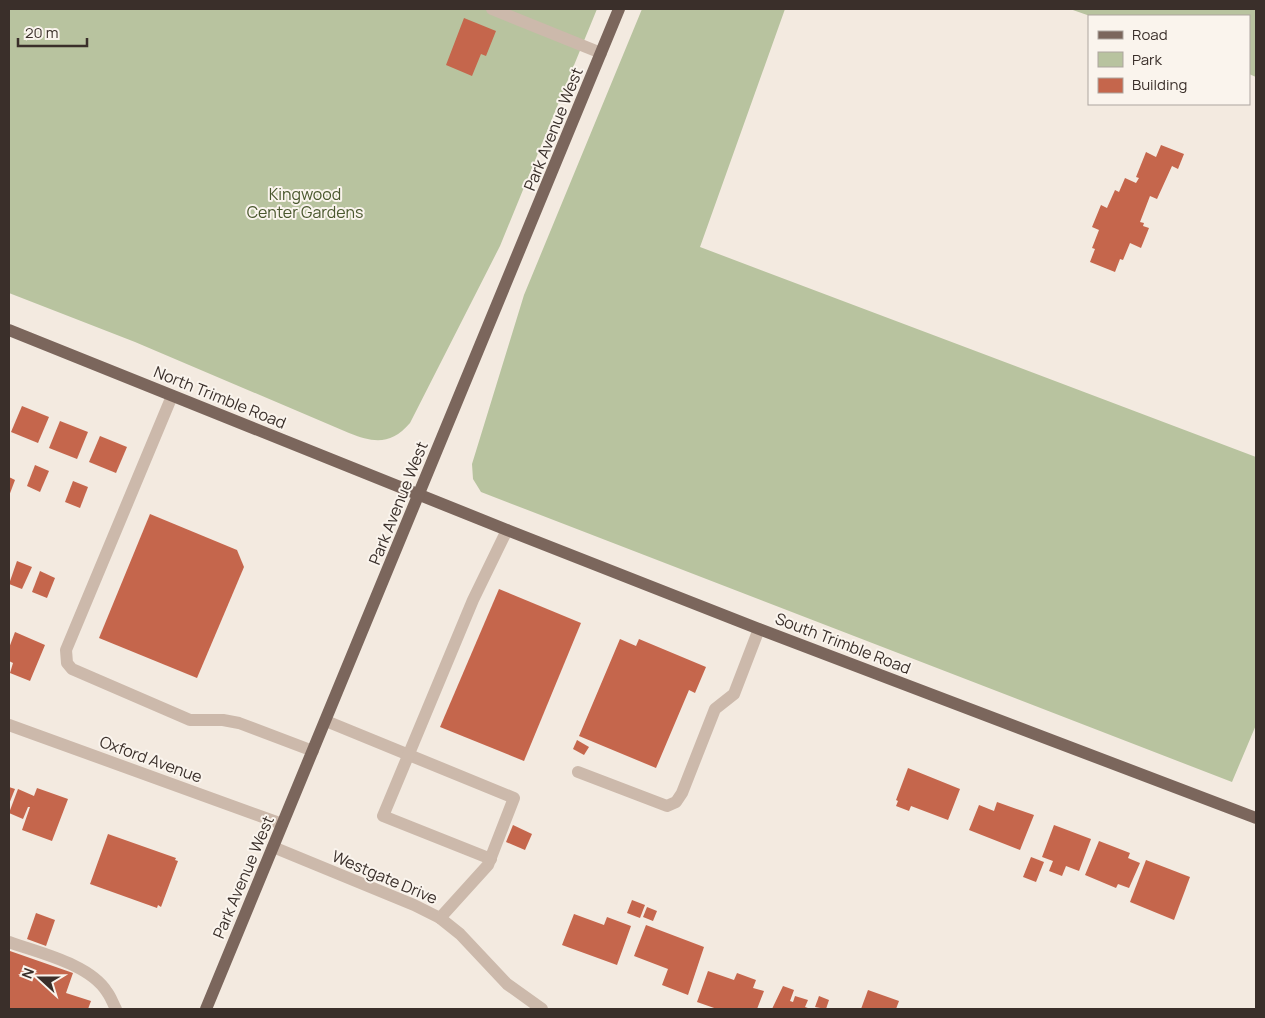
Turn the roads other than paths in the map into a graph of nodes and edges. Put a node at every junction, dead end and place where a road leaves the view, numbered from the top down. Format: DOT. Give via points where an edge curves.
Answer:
graph roads {
  1 [pos="492,9"];
  2 [pos="620,9"];
  3 [pos="601,53"];
  4 [pos="9,330"];
  5 [pos="172,396"];
  6 [pos="420,494"];
  7 [pos="507,530"];
  8 [pos="760,629"];
  9 [pos="326,721"];
  10 [pos="9,725"];
  11 [pos="313,751"];
  12 [pos="408,754"];
  13 [pos="578,772"];
  14 [pos="1256,818"];
  15 [pos="282,824"];
  16 [pos="273,847"];
  17 [pos="491,859"];
  18 [pos="440,918"];
  19 [pos="9,942"];
  20 [pos="116,1009"];
  21 [pos="206,1009"];
  22 [pos="542,1009"];
  1 -- 3 [label="street"];
  2 -- 3 [label="main road, Park Avenue West"];
  3 -- 6 [label="main road, Park Avenue West"];
  4 -- 5 [label="main road, North Trimble Road"];
  5 -- 6 [label="main road, North Trimble Road"];
  5 -- 11 [label="street" via="66,650 67,663 72,669 190,720 239,722"];
  6 -- 7 [label="main road, South Trimble Road"];
  6 -- 9 [label="main road, Park Avenue West"];
  7 -- 8 [label="main road, South Trimble Road"];
  7 -- 12 [label="street" via="473,600"];
  8 -- 13 [label="street" via="734,694 715,710 676,802 667,806"];
  8 -- 14 [label="main road, South Trimble Road"];
  9 -- 11 [label="main road, Park Avenue West"];
  9 -- 12 [label="street"];
  10 -- 15 [label="street, Oxford Avenue"];
  11 -- 15 [label="main road, Park Avenue West"];
  12 -- 17 [label="street" via="514,797"];
  12 -- 17 [label="street" via="383,816"];
  15 -- 16 [label="main road, Park Avenue West"];
  16 -- 18 [label="street, Westgate Drive"];
  16 -- 21 [label="main road, Park Avenue West"];
  17 -- 18 [label="street"];
  18 -- 22 [label="street, Westgate Drive" via="460,934 507,984"];
  19 -- 20 [label="street" via="81,968 107,991"];
}
